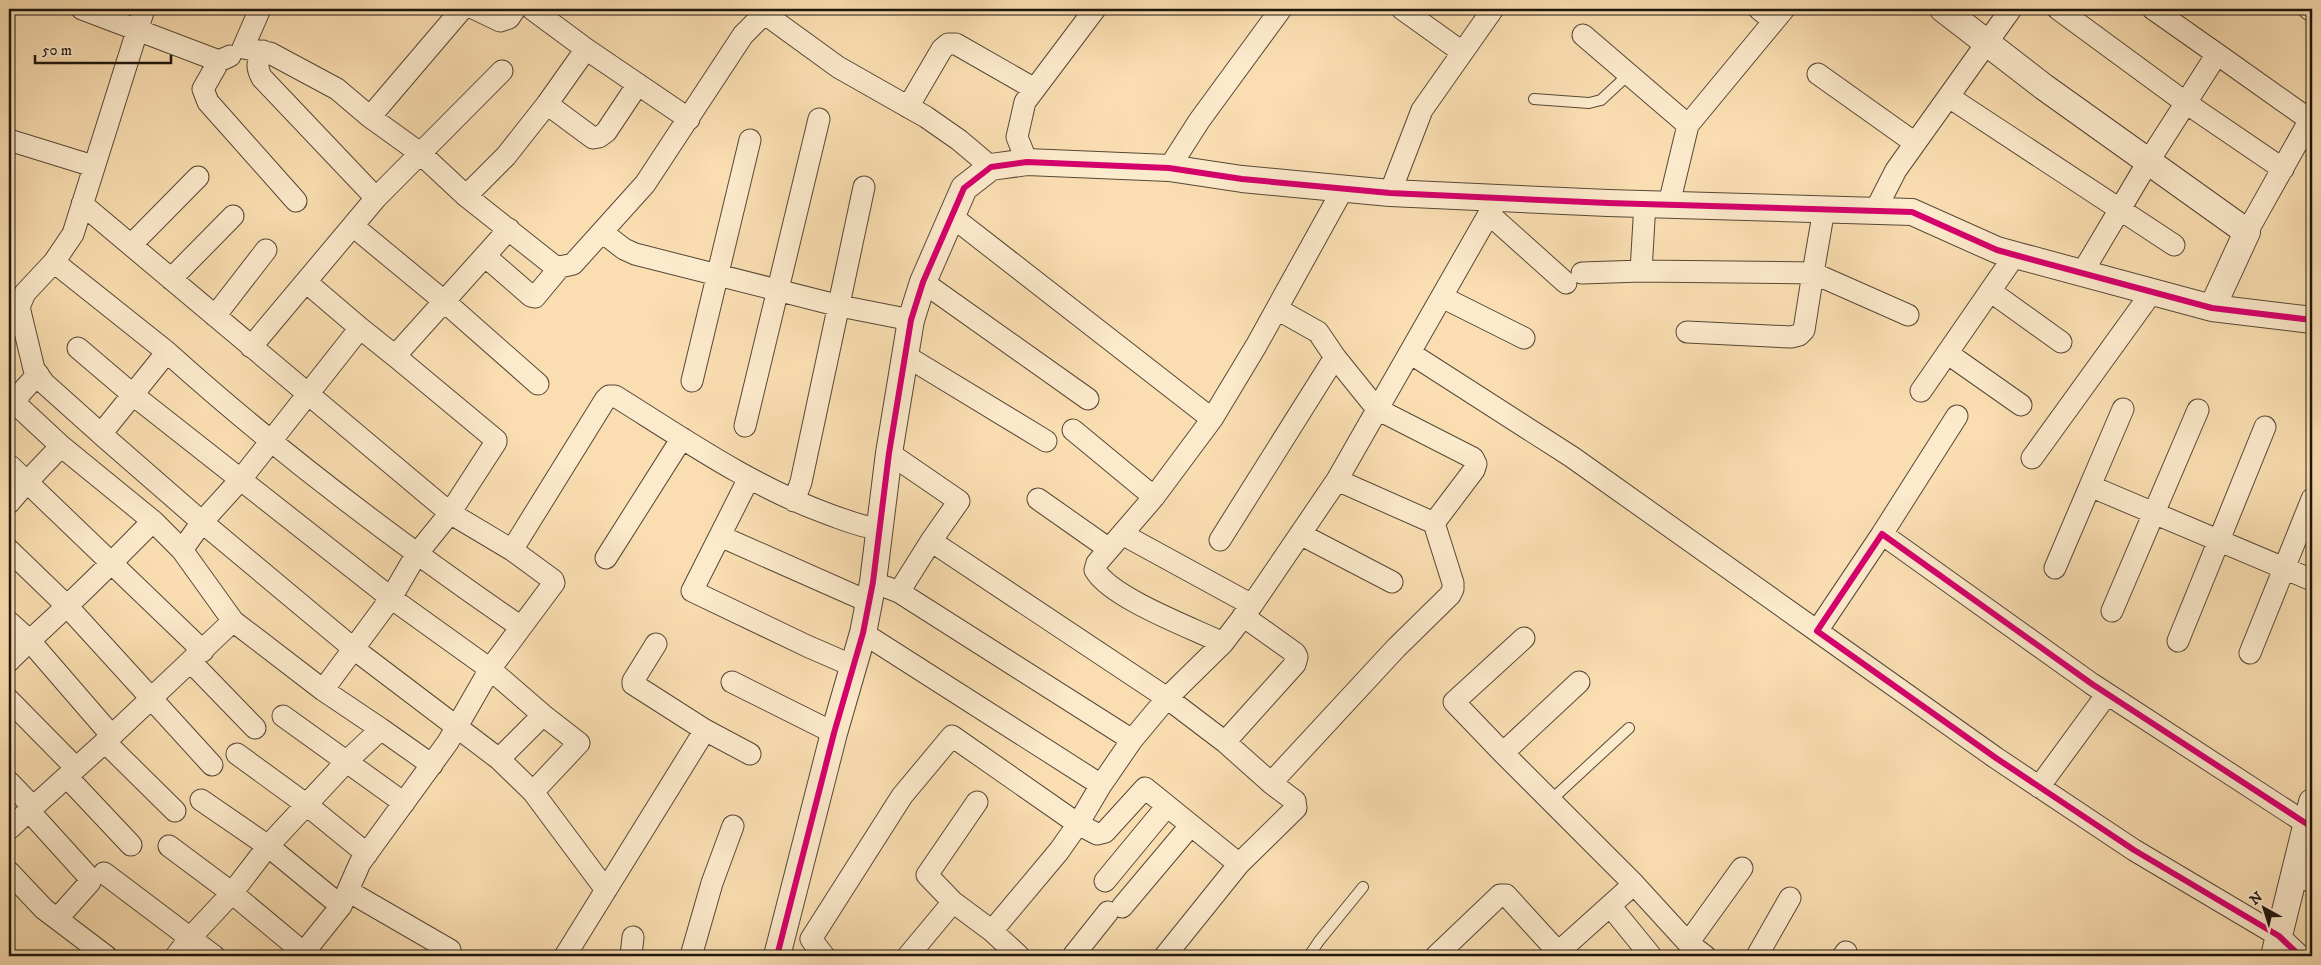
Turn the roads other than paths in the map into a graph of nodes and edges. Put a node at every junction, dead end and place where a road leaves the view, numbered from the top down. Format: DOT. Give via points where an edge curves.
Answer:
graph roads {
  1 [pos="82,9"];
  2 [pos="144,9"];
  3 [pos="260,9"];
  4 [pos="462,9"];
  5 [pos="475,9"];
  6 [pos="515,9"];
  7 [pos="532,9"];
  8 [pos="1095,9"];
  9 [pos="1281,9"];
  10 [pos="1402,9"];
  11 [pos="1493,9"];
  12 [pos="1943,9"];
  13 [pos="2010,9"];
  14 [pos="2058,9"];
  15 [pos="2154,9"];
  16 [pos="2309,9"];
  17 [pos="764,10"];
  18 [pos="2312,11"];
  19 [pos="1772,13"];
  20 [pos="137,29"];
  21 [pos="1584,35"];
  22 [pos="1987,43"];
  23 [pos="586,49"];
  24 [pos="253,50"];
  25 [pos="1462,52"];
  26 [pos="2217,54"];
  27 [pos="219,61"];
  28 [pos="502,71"];
  29 [pos="1629,74"];
  30 [pos="1818,74"];
  31 [pos="638,84"];
  32 [pos="1026,84"];
  33 [pos="1949,97"];
  34 [pos="1534,99"];
  35 [pos="2186,103"];
  36 [pos="547,104"];
  37 [pos="908,107"];
  38 [pos="370,117"];
  39 [pos="2311,118"];
  40 [pos="689,119"];
  41 [pos="819,119"];
  42 [pos="1688,125"];
  43 [pos="9,140"];
  44 [pos="750,140"];
  45 [pos="1915,143"];
  46 [pos="420,153"];
  47 [pos="1027,162"];
  48 [pos="2148,162"];
  49 [pos="94,166"];
  50 [pos="991,167"];
  51 [pos="1169,168"];
  52 [pos="2284,169"];
  53 [pos="198,177"];
  54 [pos="864,188"];
  55 [pos="1343,189"];
  56 [pos="1390,193"];
  57 [pos="466,196"];
  58 [pos="376,198"];
  59 [pos="296,201"];
  60 [pos="82,204"];
  61 [pos="1657,204"];
  62 [pos="1493,206"];
  63 [pos="1824,209"];
  64 [pos="1875,210"];
  65 [pos="2119,210"];
  66 [pos="950,215"];
  67 [pos="233,216"];
  68 [pos="353,226"];
  69 [pos="509,229"];
  70 [pos="602,232"];
  71 [pos="2247,232"];
  72 [pos="131,245"];
  73 [pos="2174,245"];
  74 [pos="266,250"];
  75 [pos="2015,255"];
  76 [pos="485,256"];
  77 [pos="54,262"];
  78 [pos="560,267"];
  79 [pos="1641,270"];
  80 [pos="1813,273"];
  81 [pos="2082,273"];
  82 [pos="718,276"];
  83 [pos="171,279"];
  84 [pos="306,282"];
  85 [pos="923,282"];
  86 [pos="777,290"];
  87 [pos="1990,291"];
  88 [pos="2152,292"];
  89 [pos="1442,297"];
  90 [pos="444,302"];
  91 [pos="840,306"];
  92 [pos="2212,308"];
  93 [pos="1277,309"];
  94 [pos="1908,315"];
  95 [pos="215,316"];
  96 [pos="911,320"];
  97 [pos="2312,320"];
  98 [pos="360,328"];
  99 [pos="1687,332"];
  100 [pos="1524,338"];
  101 [pos="2061,342"];
  102 [pos="251,347"];
  103 [pos="78,348"];
  104 [pos="167,352"];
  105 [pos="1947,352"];
  106 [pos="1410,353"];
  107 [pos="395,356"];
  108 [pos="906,356"];
  109 [pos="1335,357"];
  110 [pos="38,374"];
  111 [pos="692,381"];
  112 [pos="538,384"];
  113 [pos="1921,391"];
  114 [pos="132,394"];
  115 [pos="309,394"];
  116 [pos="1088,399"];
  117 [pos="2021,405"];
  118 [pos="1377,409"];
  119 [pos="2123,409"];
  120 [pos="2198,410"];
  121 [pos="1957,416"];
  122 [pos="1212,419"];
  123 [pos="745,426"];
  124 [pos="2265,427"];
  125 [pos="1073,430"];
  126 [pos="102,434"];
  127 [pos="682,438"];
  128 [pos="1046,441"];
  129 [pos="270,442"];
  130 [pos="61,446"];
  131 [pos="889,453"];
  132 [pos="2032,458"];
  133 [pos="9,465"];
  134 [pos="749,478"];
  135 [pos="241,479"];
  136 [pos="1337,480"];
  137 [pos="28,482"];
  138 [pos="2090,486"];
  139 [pos="1154,497"];
  140 [pos="1038,499"];
  141 [pos="2312,499"];
  142 [pos="794,502"];
  143 [pos="9,503"];
  144 [pos="2155,512"];
  145 [pos="450,513"];
  146 [pos="153,522"];
  147 [pos="202,522"];
  148 [pos="1434,523"];
  149 [pos="879,529"];
  150 [pos="1300,534"];
  151 [pos="1882,534"];
  152 [pos="720,536"];
  153 [pos="1220,540"];
  154 [pos="931,541"];
  155 [pos="2218,541"];
  156 [pos="1115,542"];
  157 [pos="9,550"];
  158 [pos="182,550"];
  159 [pos="512,550"];
  160 [pos="416,555"];
  161 [pos="606,558"];
  162 [pos="111,563"];
  163 [pos="2055,568"];
  164 [pos="2284,569"];
  165 [pos="2312,580"];
  166 [pos="1392,582"];
  167 [pos="871,592"];
  168 [pos="899,592"];
  169 [pos="391,598"];
  170 [pos="67,606"];
  171 [pos="1247,611"];
  172 [pos="2112,611"];
  173 [pos="233,621"];
  174 [pos="9,622"];
  175 [pos="521,628"];
  176 [pos="1817,631"];
  177 [pos="863,633"];
  178 [pos="1524,638"];
  179 [pos="29,640"];
  180 [pos="2178,641"];
  181 [pos="1222,643"];
  182 [pos="656,644"];
  183 [pos="354,649"];
  184 [pos="2250,653"];
  185 [pos="197,657"];
  186 [pos="9,661"];
  187 [pos="853,666"];
  188 [pos="490,668"];
  189 [pos="732,682"];
  190 [pos="1579,682"];
  191 [pos="323,690"];
  192 [pos="2107,694"];
  193 [pos="1168,698"];
  194 [pos="9,700"];
  195 [pos="151,700"];
  196 [pos="543,715"];
  197 [pos="283,716"];
  198 [pos="458,726"];
  199 [pos="255,728"];
  200 [pos="1629,728"];
  201 [pos="381,729"];
  202 [pos="705,730"];
  203 [pos="834,733"];
  204 [pos="108,739"];
  205 [pos="1132,740"];
  206 [pos="1225,742"];
  207 [pos="236,754"];
  208 [pos="750,754"];
  209 [pos="1503,754"];
  210 [pos="499,758"];
  211 [pos="347,761"];
  212 [pos="212,765"];
  213 [pos="432,765"];
  214 [pos="72,772"];
  215 [pos="9,782"];
  216 [pos="1271,783"];
  217 [pos="1100,785"];
  218 [pos="2039,787"];
  219 [pos="532,792"];
  220 [pos="201,800"];
  221 [pos="1550,800"];
  222 [pos="977,802"];
  223 [pos="404,803"];
  224 [pos="307,805"];
  225 [pos="1167,806"];
  226 [pos="31,809"];
  227 [pos="175,811"];
  228 [pos="2310,814"];
  229 [pos="1078,824"];
  230 [pos="1191,825"];
  231 [pos="733,826"];
  232 [pos="9,829"];
  233 [pos="131,846"];
  234 [pos="169,846"];
  235 [pos="268,846"];
  236 [pos="367,854"];
  237 [pos="1239,864"];
  238 [pos="1742,868"];
  239 [pos="9,872"];
  240 [pos="104,873"];
  241 [pos="2303,879"];
  242 [pos="1105,880"];
  243 [pos="1634,884"];
  244 [pos="1363,887"];
  245 [pos="606,890"];
  246 [pos="232,893"];
  247 [pos="1790,898"];
  248 [pos="345,899"];
  249 [pos="953,902"];
  250 [pos="1611,907"];
  251 [pos="57,919"];
  252 [pos="992,932"];
  253 [pos="190,938"];
  254 [pos="811,939"];
  255 [pos="1688,943"];
  256 [pos="781,944"];
  257 [pos="2277,946"];
  258 [pos="450,950"];
  259 [pos="302,954"];
  260 [pos="1556,954"];
  261 [pos="106,956"];
  262 [pos="176,956"];
  263 [pos="214,956"];
  264 [pos="566,956"];
  265 [pos="692,956"];
  266 [pos="824,956"];
  267 [pos="908,956"];
  268 [pos="1020,956"];
  269 [pos="1073,956"];
  270 [pos="1165,956"];
  271 [pos="1310,956"];
  272 [pos="1436,956"];
  273 [pos="1651,956"];
  274 [pos="1705,956"];
  275 [pos="1757,956"];
  276 [pos="2300,956"];
  1 -- 20 [label="street"];
  2 -- 20 [label="street"];
  3 -- 24 [label="street"];
  4 -- 38 [label="street"];
  5 -- 6 [label="street" via="500,21 509,18"];
  7 -- 23 [label="street"];
  8 -- 47 [label="street" via="1025,102 1017,138"];
  9 -- 51 [label="street" via="1199,121"];
  10 -- 25 [label="street"];
  11 -- 25 [label="street"];
  12 -- 22 [label="street"];
  13 -- 22 [label="street"];
  14 -- 35 [label="street"];
  15 -- 26 [label="street"];
  16 -- 18 [label="street"];
  17 -- 37 [label="street" via="838,67"];
  17 -- 40 [label="street" via="743,35"];
  19 -- 42 [label="street"];
  20 -- 27 [label="street"];
  20 -- 49 [label="street"];
  21 -- 29 [label="street"];
  22 -- 33 [label="street"];
  22 -- 48 [label="street"];
  23 -- 31 [label="street"];
  23 -- 36 [label="street"];
  24 -- 27 [label="street"];
  24 -- 38 [label="street" via="270,53 337,89"];
  24 -- 58 [label="street" via="262,78"];
  25 -- 56 [label="street" via="1422,110"];
  26 -- 35 [label="street"];
  26 -- 39 [label="street"];
  27 -- 59 [label="street" via="204,89 208,102"];
  28 -- 46 [label="street"];
  29 -- 34 [label="lane" via="1601,100 1589,103"];
  29 -- 42 [label="street"];
  30 -- 45 [label="street"];
  31 -- 36 [label="street" via="606,132 599,137 593,138"];
  31 -- 40 [label="street"];
  32 -- 37 [label="street" via="956,44 948,44"];
  33 -- 45 [label="street"];
  33 -- 65 [label="street"];
  35 -- 48 [label="street"];
  35 -- 52 [label="street"];
  36 -- 57 [label="street" via="506,156"];
  37 -- 50 [label="street" via="959,140"];
  38 -- 46 [label="street"];
  39 -- 52 [label="street"];
  40 -- 70 [label="street" via="645,184"];
  41 -- 86 [label="street"];
  42 -- 61 [label="street"];
  43 -- 49 [label="street"];
  44 -- 82 [label="street"];
  45 -- 64 [label="street"];
  46 -- 57 [label="street"];
  46 -- 58 [label="street"];
  47 -- 50 [label="street"];
  47 -- 51 [label="street"];
  48 -- 65 [label="street"];
  48 -- 71 [label="street"];
  49 -- 60 [label="street"];
  50 -- 66 [label="street" via="964,188"];
  51 -- 55 [label="street"];
  52 -- 71 [label="street"];
  53 -- 72 [label="street"];
  54 -- 91 [label="street"];
  55 -- 56 [label="street"];
  55 -- 93 [label="street"];
  56 -- 62 [label="street"];
  57 -- 69 [label="street"];
  58 -- 68 [label="street"];
  60 -- 72 [label="street"];
  60 -- 77 [label="street" via="73,234"];
  61 -- 62 [label="street"];
  61 -- 63 [label="street"];
  61 -- 79 [label="street"];
  62 -- 79 [label="street" via="1574,278"];
  62 -- 89 [label="street"];
  63 -- 64 [label="street"];
  63 -- 80 [label="street"];
  64 -- 75 [label="street" via="1912,212"];
  65 -- 73 [label="street"];
  65 -- 81 [label="street"];
  66 -- 85 [label="street"];
  66 -- 122 [label="street"];
  67 -- 83 [label="street"];
  68 -- 84 [label="street"];
  68 -- 90 [label="street"];
  69 -- 76 [label="street"];
  69 -- 78 [label="street" via="553,265"];
  70 -- 78 [label="street" via="573,264"];
  70 -- 82 [label="street" via="635,254"];
  71 -- 92 [label="street"];
  72 -- 83 [label="street"];
  74 -- 95 [label="street"];
  75 -- 81 [label="street"];
  75 -- 87 [label="street"];
  76 -- 78 [label="street" via="531,296 535,296"];
  76 -- 90 [label="street"];
  77 -- 104 [label="street"];
  77 -- 110 [label="street" via="25,293 19,307"];
  79 -- 80 [label="street"];
  80 -- 94 [label="street"];
  80 -- 99 [label="street" via="1804,330 1799,335 1791,338"];
  81 -- 88 [label="street"];
  82 -- 86 [label="street"];
  82 -- 111 [label="street"];
  83 -- 95 [label="street"];
  84 -- 98 [label="street"];
  84 -- 102 [label="street"];
  85 -- 96 [label="street"];
  85 -- 116 [label="street"];
  86 -- 91 [label="street"];
  86 -- 123 [label="street"];
  87 -- 101 [label="street"];
  87 -- 105 [label="street"];
  88 -- 92 [label="street"];
  88 -- 132 [label="street"];
  89 -- 100 [label="street"];
  89 -- 106 [label="street"];
  90 -- 107 [label="street"];
  90 -- 112 [label="street"];
  91 -- 96 [label="street"];
  91 -- 142 [label="street"];
  92 -- 97 [label="street"];
  93 -- 109 [label="street" via="1318,332"];
  93 -- 122 [label="street"];
  95 -- 102 [label="street"];
  96 -- 108 [label="street"];
  98 -- 107 [label="street"];
  98 -- 115 [label="street"];
  102 -- 115 [label="street"];
  103 -- 114 [label="street"];
  104 -- 114 [label="street"];
  104 -- 129 [label="street"];
  105 -- 113 [label="street"];
  105 -- 117 [label="street"];
  106 -- 118 [label="street"];
  106 -- 176 [label="street" via="1572,458"];
  107 -- 145 [label="street" via="496,440"];
  108 -- 128 [label="street"];
  108 -- 131 [label="street"];
  109 -- 118 [label="street"];
  109 -- 153 [label="street"];
  110 -- 126 [label="street"];
  110 -- 130 [label="street" via="18,396 18,406"];
  114 -- 126 [label="street"];
  114 -- 135 [label="street"];
  115 -- 129 [label="street"];
  115 -- 145 [label="street"];
  118 -- 136 [label="street"];
  118 -- 148 [label="street" via="1473,458 1474,470"];
  119 -- 138 [label="street"];
  120 -- 144 [label="street"];
  121 -- 151 [label="street"];
  122 -- 139 [label="street"];
  124 -- 155 [label="street"];
  125 -- 139 [label="street"];
  126 -- 147 [label="street"];
  127 -- 134 [label="street"];
  127 -- 159 [label="street" via="615,396 609,396"];
  127 -- 161 [label="street"];
  129 -- 135 [label="street"];
  129 -- 160 [label="street"];
  130 -- 137 [label="street"];
  130 -- 146 [label="street"];
  131 -- 149 [label="street"];
  131 -- 154 [label="street" via="959,501"];
  133 -- 137 [label="street"];
  134 -- 142 [label="street"];
  134 -- 152 [label="street"];
  135 -- 147 [label="street"];
  135 -- 169 [label="street"];
  136 -- 148 [label="street"];
  136 -- 150 [label="street"];
  137 -- 143 [label="street"];
  137 -- 162 [label="street"];
  138 -- 144 [label="street"];
  138 -- 163 [label="street"];
  139 -- 156 [label="street"];
  140 -- 156 [label="street"];
  141 -- 164 [label="street"];
  142 -- 149 [label="street"];
  144 -- 155 [label="street"];
  144 -- 172 [label="street"];
  145 -- 159 [label="street"];
  145 -- 160 [label="street"];
  146 -- 158 [label="street"];
  146 -- 162 [label="street"];
  147 -- 158 [label="street"];
  147 -- 183 [label="street"];
  148 -- 216 [label="street" via="1453,584 1450,595 1396,648"];
  149 -- 167 [label="street"];
  150 -- 166 [label="street"];
  150 -- 171 [label="street"];
  151 -- 176 [label="street"];
  151 -- 192 [label="street"];
  152 -- 167 [label="street"];
  152 -- 187 [label="street" via="692,591"];
  154 -- 168 [label="street"];
  154 -- 193 [label="street"];
  155 -- 164 [label="street"];
  155 -- 180 [label="street"];
  156 -- 171 [label="street"];
  156 -- 181 [label="street" via="1097,563 1095,570 1099,577 1132,600"];
  157 -- 170 [label="street"];
  158 -- 173 [label="street"];
  159 -- 175 [label="street" via="554,582"];
  160 -- 169 [label="street"];
  160 -- 175 [label="street"];
  162 -- 170 [label="street"];
  162 -- 185 [label="street"];
  164 -- 165 [label="street"];
  164 -- 184 [label="street"];
  167 -- 168 [label="street"];
  167 -- 177 [label="street"];
  168 -- 205 [label="street"];
  169 -- 183 [label="street"];
  169 -- 188 [label="street"];
  170 -- 179 [label="street"];
  170 -- 195 [label="street"];
  171 -- 181 [label="street"];
  171 -- 206 [label="street" via="1295,653 1296,664"];
  173 -- 185 [label="street"];
  173 -- 191 [label="street"];
  174 -- 179 [label="street"];
  175 -- 188 [label="street"];
  176 -- 218 [label="street"];
  177 -- 187 [label="street"];
  177 -- 217 [label="street"];
  178 -- 209 [label="street" via="1455,701"];
  179 -- 186 [label="street"];
  179 -- 204 [label="street"];
  181 -- 193 [label="street"];
  182 -- 202 [label="street" via="633,684"];
  183 -- 191 [label="street"];
  183 -- 198 [label="street"];
  185 -- 195 [label="street"];
  185 -- 199 [label="street"];
  187 -- 203 [label="street"];
  188 -- 196 [label="street"];
  188 -- 198 [label="street"];
  189 -- 203 [label="street"];
  190 -- 209 [label="street"];
  191 -- 201 [label="street"];
  192 -- 218 [label="street"];
  192 -- 228 [label="street"];
  193 -- 205 [label="street"];
  193 -- 206 [label="street"];
  194 -- 214 [label="street"];
  195 -- 204 [label="street"];
  195 -- 212 [label="street"];
  196 -- 210 [label="street"];
  196 -- 219 [label="street" via="579,743"];
  197 -- 211 [label="street"];
  198 -- 210 [label="street"];
  198 -- 213 [label="street"];
  200 -- 221 [label="lane"];
  201 -- 211 [label="street"];
  201 -- 213 [label="street"];
  202 -- 208 [label="street"];
  202 -- 245 [label="street"];
  203 -- 256 [label="street"];
  204 -- 214 [label="street"];
  204 -- 227 [label="street"];
  205 -- 217 [label="street"];
  206 -- 216 [label="street"];
  207 -- 224 [label="street"];
  209 -- 221 [label="street"];
  210 -- 219 [label="street"];
  211 -- 223 [label="street"];
  211 -- 224 [label="street"];
  213 -- 223 [label="street"];
  214 -- 226 [label="street"];
  214 -- 233 [label="street"];
  215 -- 226 [label="street"];
  216 -- 237 [label="street" via="1295,801 1296,808"];
  217 -- 229 [label="street"];
  218 -- 257 [label="street"];
  219 -- 245 [label="street"];
  220 -- 235 [label="street"];
  221 -- 243 [label="street"];
  222 -- 249 [label="street" via="926,875"];
  223 -- 236 [label="street"];
  224 -- 235 [label="street"];
  224 -- 236 [label="street"];
  225 -- 229 [label="street" via="1144,788 1105,832 1097,834"];
  225 -- 230 [label="street"];
  225 -- 242 [label="street"];
  226 -- 232 [label="street"];
  226 -- 251 [label="street" via="90,882"];
  228 -- 241 [label="street"];
  229 -- 252 [label="street"];
  229 -- 254 [label="street" via="952,736 902,796"];
  230 -- 237 [label="street"];
  230 -- 269 [label="street"];
  231 -- 265 [label="street" via="712,883"];
  234 -- 246 [label="street"];
  235 -- 246 [label="street"];
  235 -- 248 [label="street"];
  236 -- 248 [label="street"];
  237 -- 270 [label="street"];
  238 -- 255 [label="street"];
  239 -- 251 [label="street"];
  240 -- 253 [label="street"];
  241 -- 257 [label="street"];
  243 -- 250 [label="street"];
  243 -- 255 [label="street"];
  244 -- 271 [label="lane"];
  245 -- 264 [label="street"];
  246 -- 253 [label="street"];
  246 -- 259 [label="street"];
  247 -- 275 [label="street"];
  248 -- 258 [label="street"];
  248 -- 259 [label="street"];
  249 -- 252 [label="street"];
  249 -- 267 [label="street"];
  250 -- 260 [label="street"];
  250 -- 273 [label="street"];
  251 -- 261 [label="street"];
  252 -- 268 [label="street"];
  253 -- 262 [label="street"];
  253 -- 263 [label="street"];
  254 -- 256 [label="street"];
  254 -- 266 [label="street"];
  255 -- 274 [label="street"];
  257 -- 276 [label="street"];
  260 -- 272 [label="street" via="1506,894 1500,895"];
}
